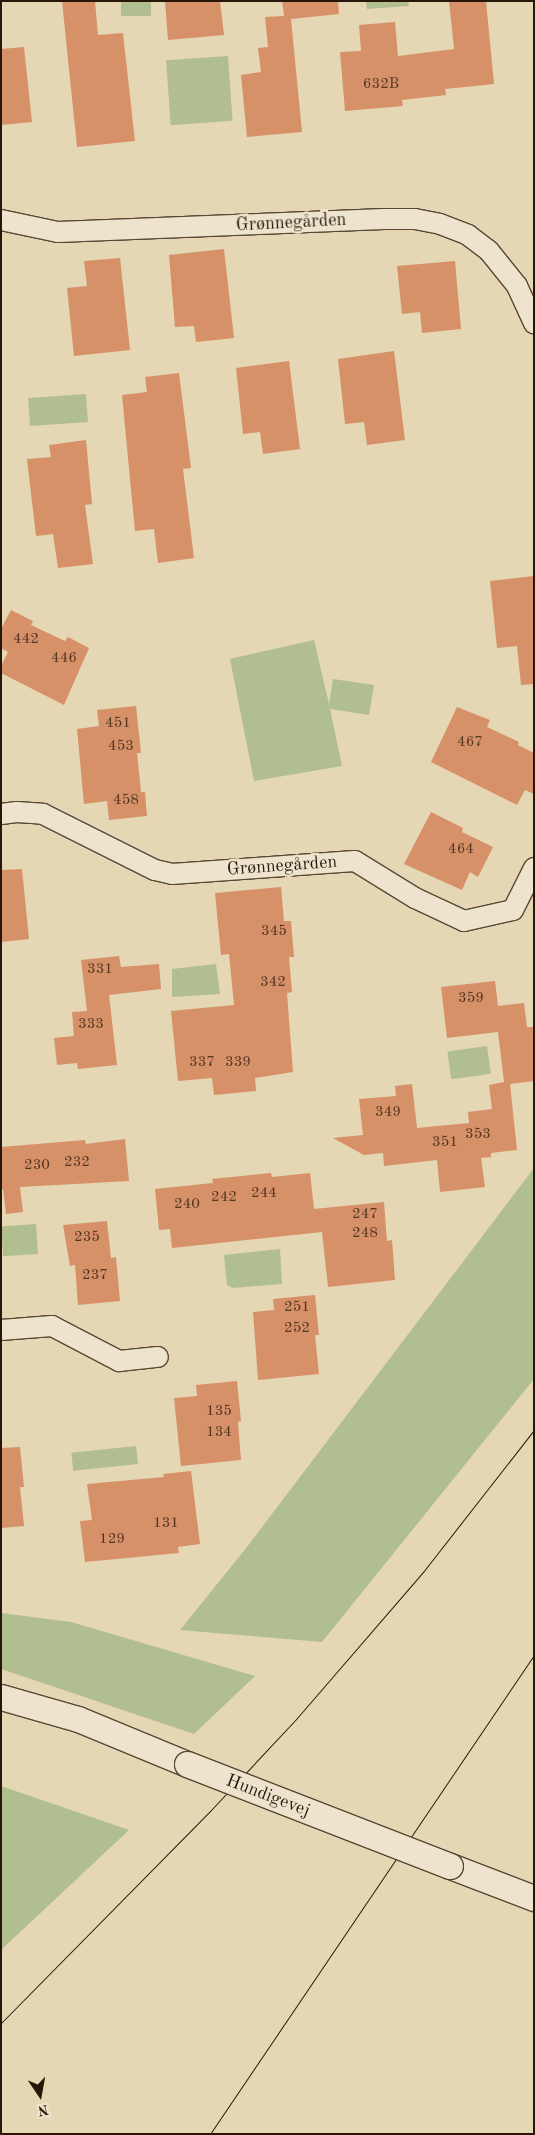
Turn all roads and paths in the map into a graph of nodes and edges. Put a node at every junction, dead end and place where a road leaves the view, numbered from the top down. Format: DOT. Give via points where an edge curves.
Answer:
graph roads {
  1 [pos="1,220"];
  2 [pos="534,323"];
  3 [pos="1,814"];
  4 [pos="534,868"];
  5 [pos="1,1330"];
  6 [pos="158,1357"];
  7 [pos="1,1697"];
  8 [pos="534,1898"];
  1 -- 2 [label="street, Grønnegården" via="58,232 415,219 468,235 490,252 517,286"];
  3 -- 4 [label="street, Grønnegården" via="43,814 156,870 172,874 355,861 415,898 464,921 513,910"];
  5 -- 6 [label="street" via="52,1326 119,1361"];
  7 -- 8 [label="street, Hundigevej, bridge" via="78,1719"];
}
